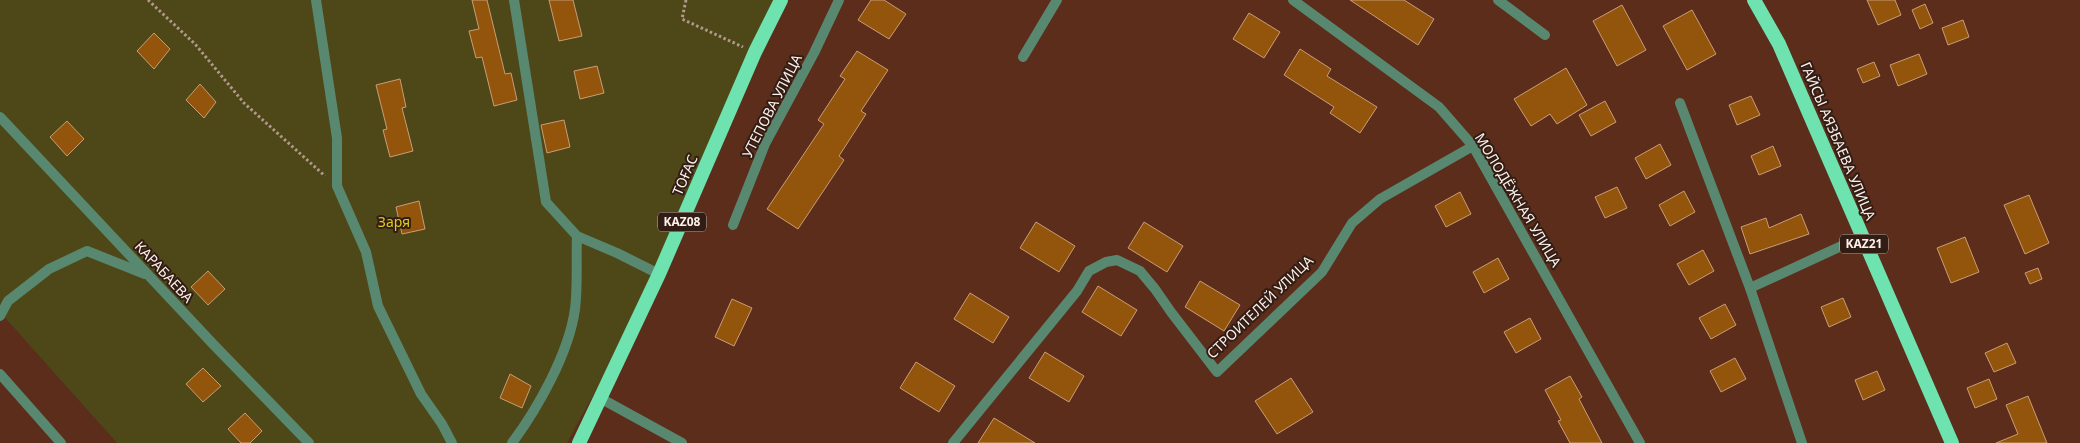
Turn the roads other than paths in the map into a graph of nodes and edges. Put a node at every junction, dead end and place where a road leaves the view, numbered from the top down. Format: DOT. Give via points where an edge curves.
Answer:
graph roads {
  1 [pos="316,0"];
  2 [pos="514,0"];
  3 [pos="781,0"];
  4 [pos="839,0"];
  5 [pos="1057,0"];
  6 [pos="1293,0"];
  7 [pos="1498,0"];
  8 [pos="1754,0"];
  9 [pos="1545,35"];
  10 [pos="1023,57"];
  11 [pos="1680,102"];
  12 [pos="0,117"];
  13 [pos="1473,146"];
  14 [pos="733,225"];
  15 [pos="576,236"];
  16 [pos="1861,237"];
  17 [pos="659,274"];
  18 [pos="148,275"];
  19 [pos="1750,288"];
  20 [pos="0,316"];
  21 [pos="0,374"];
  22 [pos="600,398"];
  23 [pos="61,443"];
  24 [pos="309,443"];
  25 [pos="452,443"];
  26 [pos="512,443"];
  27 [pos="579,443"];
  28 [pos="682,443"];
  29 [pos="952,443"];
  30 [pos="1640,443"];
  31 [pos="1802,443"];
  32 [pos="1952,443"];
  1 -- 25 [label="street" via="337,138 336,186 366,252 378,306 421,394"];
  2 -- 15 [label="street" via="546,202"];
  3 -- 17 [label="highway, ТОҒАС / KAZ08" via="755,52"];
  4 -- 14 [label="street, УТЕПОВА УЛИЦА" via="765,144"];
  5 -- 10 [label="street"];
  6 -- 13 [label="street, МОЛОДЁЖНАЯ УЛИЦА" via="1439,107"];
  7 -- 9 [label="street"];
  8 -- 16 [label="highway, ГАЙСЫ АЯЗБАЕВА УЛИЦА / KAZ21" via="1778,44"];
  11 -- 19 [label="street"];
  12 -- 18 [label="street, КАРАБАЕВА"];
  13 -- 29 [label="street, СТРОИТЕЛЕЙ УЛИЦА" via="1380,199 1352,223 1322,272 1217,372 1140,271 1117,260 1089,271 1077,291"];
  13 -- 30 [label="street, МОЛОДЁЖНАЯ УЛИЦА"];
  15 -- 17 [label="street"];
  15 -- 26 [label="street" via="575,309 564,350 531,417"];
  16 -- 19 [label="street"];
  16 -- 32 [label="highway, ГАЙСЫ АЯЗБАЕВА УЛИЦА / KAZ21"];
  17 -- 22 [label="highway, ТОҒАС / KAZ08"];
  18 -- 20 [label="street" via="87,251 49,269 8,301"];
  18 -- 24 [label="street, КАРАБАЕВА"];
  19 -- 31 [label="street"];
  21 -- 23 [label="street"];
  22 -- 27 [label="highway, ТОҒАС / KAZ08"];
  22 -- 28 [label="street"];
}
